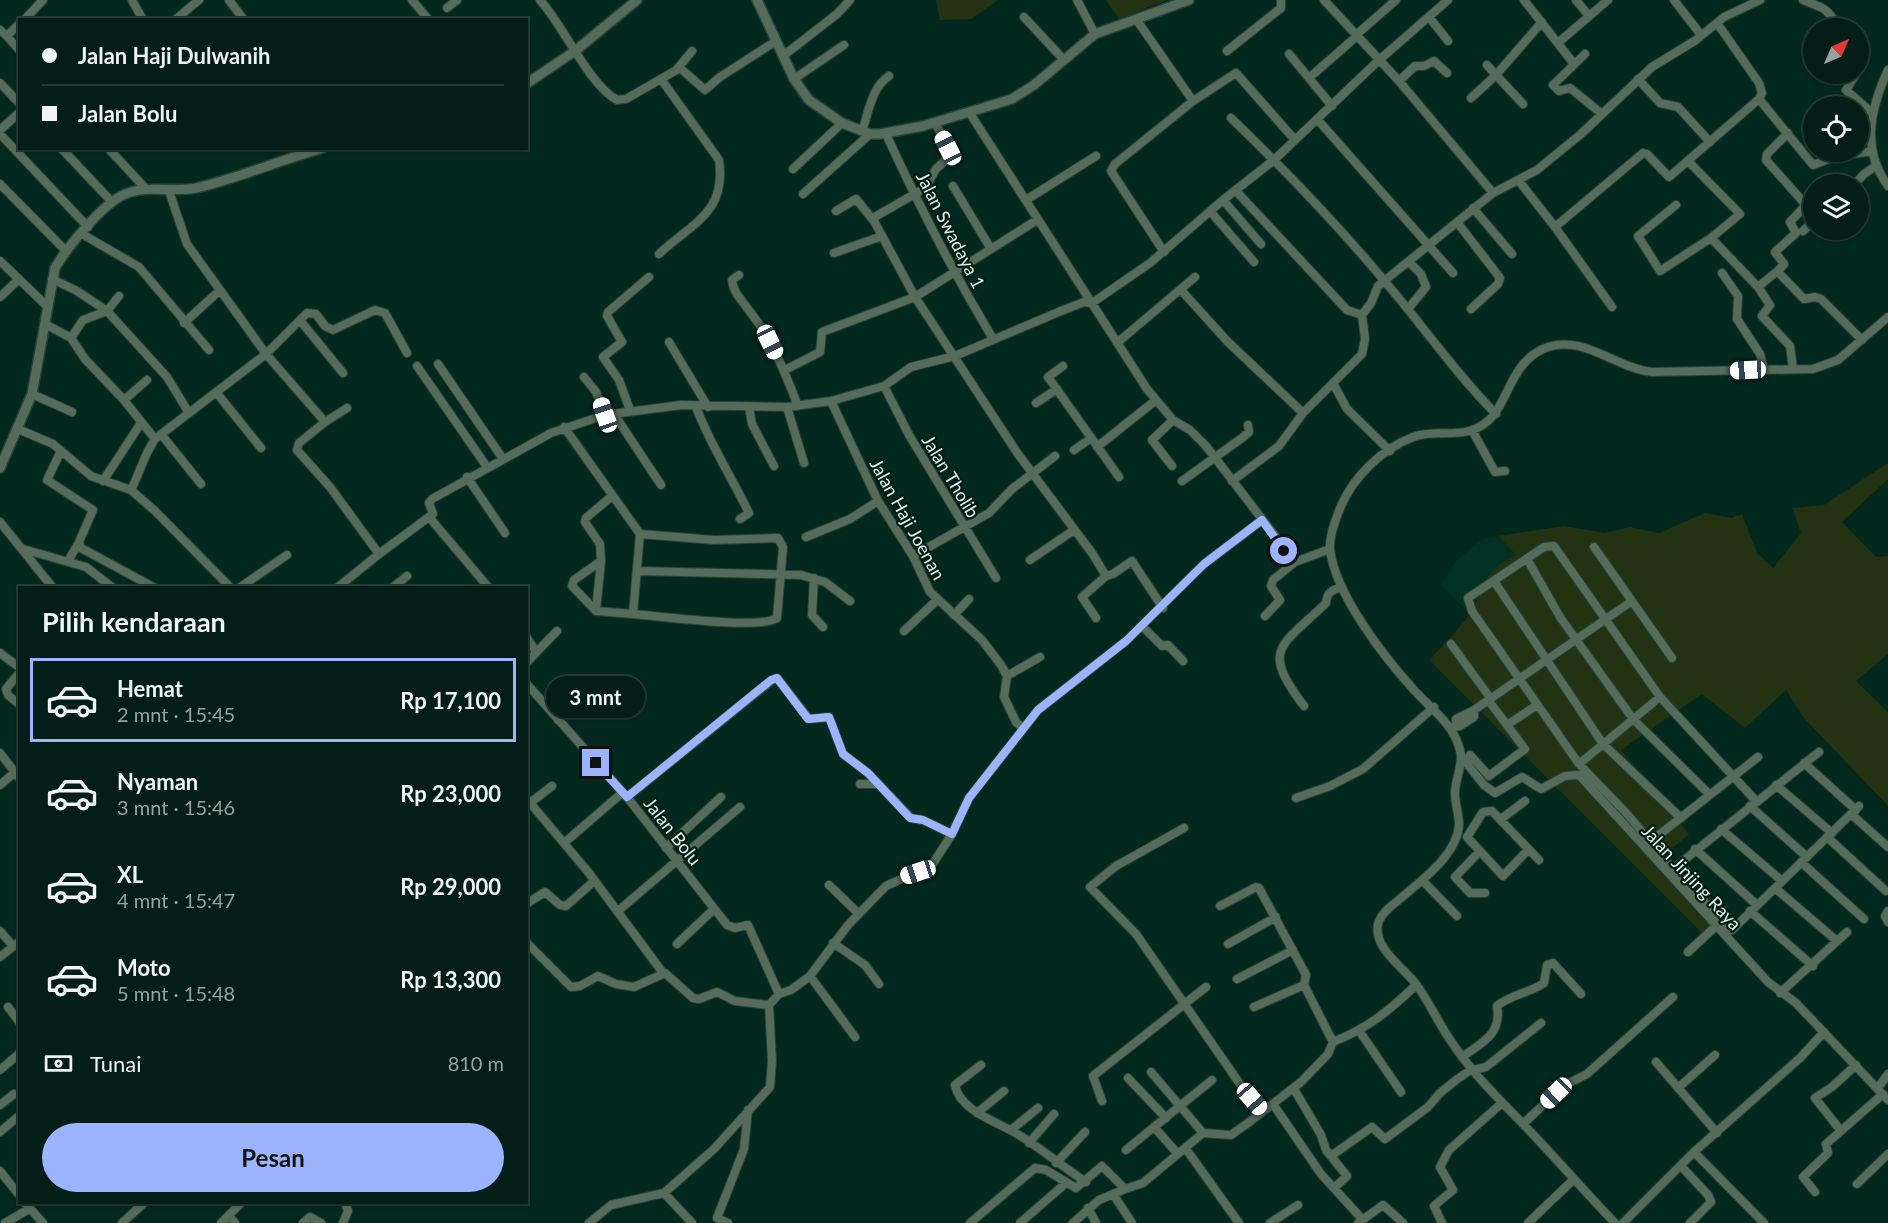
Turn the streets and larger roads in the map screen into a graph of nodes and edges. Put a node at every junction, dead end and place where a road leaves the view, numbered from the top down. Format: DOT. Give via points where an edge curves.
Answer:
graph roads {
  1 [pos="43,0"];
  2 [pos="132,0"];
  3 [pos="199,0"];
  4 [pos="229,0"];
  5 [pos="412,0"];
  6 [pos="456,0"];
  7 [pos="540,0"];
  8 [pos="637,0"];
  9 [pos="756,0"];
  10 [pos="850,0"];
  11 [pos="1077,0"];
  12 [pos="1190,0"];
  13 [pos="1281,0"];
  14 [pos="1324,0"];
  15 [pos="1396,0"];
  16 [pos="1448,0"];
  17 [pos="1524,0"];
  18 [pos="1576,0"];
  19 [pos="1608,0"];
  20 [pos="1674,0"];
  21 [pos="1760,0"];
  22 [pos="1803,0"];
  23 [pos="447,8"];
  24 [pos="1589,16"];
  25 [pos="1024,17"];
  26 [pos="1429,17"];
  27 [pos="26,18"];
  28 [pos="142,18"];
  29 [pos="177,18"];
  30 [pos="241,18"];
  31 [pos="427,18"];
  32 [pos="1832,18"];
  33 [pos="1136,19"];
  34 [pos="1542,22"];
  35 [pos="1716,22"];
  36 [pos="18,26"];
  37 [pos="0,30"];
  38 [pos="1095,34"];
  39 [pos="1356,35"];
  40 [pos="1701,35"];
  41 [pos="6,36"];
  42 [pos="776,41"];
  43 [pos="1448,41"];
  44 [pos="1559,42"];
  45 [pos="844,45"];
  46 [pos="18,49"];
  47 [pos="575,51"];
  48 [pos="692,51"];
  49 [pos="1227,51"];
  50 [pos="1289,54"];
  51 [pos="1585,54"];
  52 [pos="783,56"];
  53 [pos="1064,60"];
  54 [pos="1378,61"];
  55 [pos="1574,64"];
  56 [pos="1487,65"];
  57 [pos="677,69"];
  58 [pos="1888,70"];
  59 [pos="1448,73"];
  60 [pos="1496,75"];
  61 [pos="889,76"];
  62 [pos="1309,78"];
  63 [pos="661,79"];
  64 [pos="794,79"];
  65 [pos="1638,79"];
  66 [pos="1399,81"];
  67 [pos="0,83"];
  68 [pos="528,83"];
  69 [pos="1850,84"];
  70 [pos="1471,98"];
  71 [pos="1759,99"];
  72 [pos="1193,101"];
  73 [pos="18,103"];
  74 [pos="1523,104"];
  75 [pos="1332,106"];
  76 [pos="969,112"];
  77 [pos="1871,112"];
  78 [pos="18,114"];
  79 [pos="1602,114"];
  80 [pos="1231,118"];
  81 [pos="1317,119"];
  82 [pos="935,122"];
  83 [pos="842,123"];
  84 [pos="0,132"];
  85 [pos="866,132"];
  86 [pos="1788,133"];
  87 [pos="886,134"];
  88 [pos="1295,140"];
  89 [pos="1710,142"];
  90 [pos="63,150"];
  91 [pos="110,150"];
  92 [pos="317,150"];
  93 [pos="1872,151"];
  94 [pos="1096,156"];
  95 [pos="1274,160"];
  96 [pos="1688,161"];
  97 [pos="1876,166"];
  98 [pos="794,169"];
  99 [pos="1867,174"];
  100 [pos="1519,181"];
  101 [pos="0,184"];
  102 [pos="953,186"];
  103 [pos="1888,186"];
  104 [pos="146,189"];
  105 [pos="169,191"];
  106 [pos="1236,191"];
  107 [pos="1493,193"];
  108 [pos="803,194"];
  109 [pos="913,195"];
  110 [pos="1026,200"];
  111 [pos="1223,200"];
  112 [pos="112,202"];
  113 [pos="1676,205"];
  114 [pos="1473,208"];
  115 [pos="836,211"];
  116 [pos="1210,211"];
  117 [pos="873,218"];
  118 [pos="1037,220"];
  119 [pos="1457,222"];
  120 [pos="1555,227"];
  121 [pos="85,231"];
  122 [pos="882,236"];
  123 [pos="1711,238"];
  124 [pos="1260,244"];
  125 [pos="1429,247"];
  126 [pos="991,249"];
  127 [pos="66,251"];
  128 [pos="1164,252"];
  129 [pos="834,253"];
  130 [pos="659,254"];
  131 [pos="1512,254"];
  132 [pos="0,261"];
  133 [pos="1254,262"];
  134 [pos="1409,262"];
  135 [pos="1777,272"];
  136 [pos="1453,273"];
  137 [pos="1722,273"];
  138 [pos="954,274"];
  139 [pos="739,276"];
  140 [pos="649,277"];
  141 [pos="1195,277"];
  142 [pos="52,279"];
  143 [pos="18,280"];
  144 [pos="1385,282"];
  145 [pos="1758,287"];
  146 [pos="1181,290"];
  147 [pos="219,291"];
  148 [pos="119,296"];
  149 [pos="0,297"];
  150 [pos="915,297"];
  151 [pos="1092,303"];
  152 [pos="48,307"];
  153 [pos="1612,307"];
  154 [pos="1408,309"];
  155 [pos="1471,309"];
  156 [pos="107,311"];
  157 [pos="1362,315"];
  158 [pos="1888,316"];
  159 [pos="298,322"];
  160 [pos="184,323"];
  161 [pos="47,325"];
  162 [pos="70,338"];
  163 [pos="993,339"];
  164 [pos="1862,340"];
  165 [pos="669,342"];
  166 [pos="1117,343"];
  167 [pos="209,350"];
  168 [pos="407,353"];
  169 [pos="266,354"];
  170 [pos="955,356"];
  171 [pos="438,364"];
  172 [pos="417,366"];
  173 [pos="1063,366"];
  174 [pos="1764,369"];
  175 [pos="1793,369"];
  176 [pos="784,370"];
  177 [pos="343,373"];
  178 [pos="584,377"];
  179 [pos="147,380"];
  180 [pos="1333,383"];
  181 [pos="884,386"];
  182 [pos="1057,389"];
  183 [pos="216,392"];
  184 [pos="32,394"];
  185 [pos="124,399"];
  186 [pos="1156,400"];
  187 [pos="831,401"];
  188 [pos="1036,403"];
  189 [pos="798,406"];
  190 [pos="696,407"];
  191 [pos="708,407"];
  192 [pos="749,407"];
  193 [pos="787,407"];
  194 [pos="347,408"];
  195 [pos="630,410"];
  196 [pos="72,412"];
  197 [pos="189,413"];
  198 [pos="1303,413"];
  199 [pos="614,414"];
  200 [pos="1496,414"];
  201 [pos="605,415"];
  202 [pos="1173,420"];
  203 [pos="325,422"];
  204 [pos="141,423"];
  205 [pos="1248,425"];
  206 [pos="564,427"];
  207 [pos="18,429"];
  208 [pos="1472,430"];
  209 [pos="158,436"];
  210 [pos="1090,439"];
  211 [pos="1097,447"];
  212 [pos="261,448"];
  213 [pos="1074,450"];
  214 [pos="1390,451"];
  215 [pos="61,452"];
  216 [pos="1055,456"];
  217 [pos="1214,457"];
  218 [pos="503,459"];
  219 [pos="804,463"];
  220 [pos="774,466"];
  221 [pos="1172,466"];
  222 [pos="487,467"];
  223 [pos="0,468"];
  224 [pos="1505,471"];
  225 [pos="1033,475"];
  226 [pos="467,477"];
  227 [pos="1119,477"];
  228 [pos="103,481"];
  229 [pos="1182,481"];
  230 [pos="1232,481"];
  231 [pos="201,484"];
  232 [pos="661,485"];
  233 [pos="131,490"];
  234 [pos="612,496"];
  235 [pos="878,501"];
  236 [pos="429,516"];
  237 [pos="740,519"];
  238 [pos="1262,520"];
  239 [pos="0,522"];
  240 [pos="964,528"];
  241 [pos="1074,530"];
  242 [pos="505,533"];
  243 [pos="640,534"];
  244 [pos="806,537"];
  245 [pos="78,544"];
  246 [pos="1594,547"];
  247 [pos="23,549"];
  248 [pos="1330,549"];
  249 [pos="379,554"];
  250 [pos="287,555"];
  251 [pos="913,556"];
  252 [pos="1527,559"];
  253 [pos="1030,560"];
  254 [pos="68,561"];
  255 [pos="601,561"];
  256 [pos="1294,562"];
  257 [pos="637,571"];
  258 [pos="779,574"];
  259 [pos="407,576"];
  260 [pos="1106,576"];
  261 [pos="814,578"];
  262 [pos="996,578"];
  263 [pos="1494,581"];
  264 [pos="51,586"];
  265 [pos="110,586"];
  266 [pos="151,586"];
  267 [pos="229,586"];
  268 [pos="243,586"];
  269 [pos="339,586"];
  270 [pos="395,586"];
  271 [pos="487,586"];
  272 [pos="1342,586"];
  273 [pos="969,599"];
  274 [pos="936,600"];
  275 [pos="849,601"];
  276 [pos="1632,601"];
  277 [pos="1163,608"];
  278 [pos="596,611"];
  279 [pos="633,614"];
  280 [pos="954,615"];
  281 [pos="1265,616"];
  282 [pos="1096,618"];
  283 [pos="1606,619"];
  284 [pos="824,627"];
  285 [pos="1143,627"];
  286 [pos="557,631"];
  287 [pos="904,631"];
  288 [pos="1578,638"];
  289 [pos="528,639"];
  290 [pos="1451,644"];
  291 [pos="536,652"];
  292 [pos="0,653"];
  293 [pos="1040,657"];
  294 [pos="1672,658"];
  295 [pos="528,661"];
  296 [pos="1183,661"];
  297 [pos="1546,661"];
  298 [pos="18,668"];
  299 [pos="18,673"];
  300 [pos="1007,676"];
  301 [pos="1519,679"];
  302 [pos="616,684"];
  303 [pos="528,686"];
  304 [pos="1660,697"];
  305 [pos="1489,699"];
  306 [pos="18,703"];
  307 [pos="1537,705"];
  308 [pos="1304,706"];
  309 [pos="1434,707"];
  310 [pos="1633,719"];
  311 [pos="558,720"];
  312 [pos="1507,725"];
  313 [pos="1453,727"];
  314 [pos="1023,728"];
  315 [pos="1603,744"];
  316 [pos="1819,752"];
  317 [pos="0,753"];
  318 [pos="1470,755"];
  319 [pos="1461,756"];
  320 [pos="1758,756"];
  321 [pos="1804,763"];
  322 [pos="1579,764"];
  323 [pos="17,776"];
  324 [pos="1733,777"];
  325 [pos="860,784"];
  326 [pos="877,784"];
  327 [pos="0,785"];
  328 [pos="1776,785"];
  329 [pos="552,786"];
  330 [pos="624,795"];
  331 [pos="1710,795"];
  332 [pos="721,798"];
  333 [pos="1296,798"];
  334 [pos="528,800"];
  335 [pos="1525,801"];
  336 [pos="1753,804"];
  337 [pos="740,807"];
  338 [pos="1855,810"];
  339 [pos="1680,818"];
  340 [pos="1501,819"];
  341 [pos="1184,828"];
  342 [pos="1459,828"];
  343 [pos="1721,829"];
  344 [pos="1471,830"];
  345 [pos="952,834"];
  346 [pos="1829,835"];
  347 [pos="1650,842"];
  348 [pos="564,843"];
  349 [pos="1888,847"];
  350 [pos="666,848"];
  351 [pos="1695,849"];
  352 [pos="1528,850"];
  353 [pos="1480,851"];
  354 [pos="1539,860"];
  355 [pos="1804,860"];
  356 [pos="677,861"];
  357 [pos="1673,869"];
  358 [pos="1422,880"];
  359 [pos="1782,881"];
  360 [pos="593,882"];
  361 [pos="829,885"];
  362 [pos="1775,888"];
  363 [pos="1886,891"];
  364 [pos="1485,893"];
  365 [pos="528,903"];
  366 [pos="1220,906"];
  367 [pos="1754,908"];
  368 [pos="714,909"];
  369 [pos="618,911"];
  370 [pos="1888,911"];
  371 [pos="858,913"];
  372 [pos="1457,916"];
  373 [pos="1276,917"];
  374 [pos="1864,919"];
  375 [pos="1888,922"];
  376 [pos="1716,926"];
  377 [pos="0,931"];
  378 [pos="1728,931"];
  379 [pos="1847,932"];
  380 [pos="1837,941"];
  381 [pos="833,943"];
  382 [pos="16,944"];
  383 [pos="528,944"];
  384 [pos="677,944"];
  385 [pos="1228,944"];
  386 [pos="1293,950"];
  387 [pos="1688,952"];
  388 [pos="0,957"];
  389 [pos="1813,966"];
  390 [pos="663,973"];
  391 [pos="810,976"];
  392 [pos="1237,979"];
  393 [pos="879,984"];
  394 [pos="1416,985"];
  395 [pos="1304,986"];
  396 [pos="1206,987"];
  397 [pos="779,993"];
  398 [pos="1780,993"];
  399 [pos="1581,994"];
  400 [pos="1673,997"];
  401 [pos="1186,1004"];
  402 [pos="769,1005"];
  403 [pos="8,1007"];
  404 [pos="1254,1007"];
  405 [pos="18,1020"];
  406 [pos="1541,1023"];
  407 [pos="1360,1032"];
  408 [pos="1824,1032"];
  409 [pos="855,1037"];
  410 [pos="1333,1042"];
  411 [pos="18,1055"];
  412 [pos="1714,1055"];
  413 [pos="1462,1057"];
  414 [pos="1656,1062"];
  415 [pos="981,1065"];
  416 [pos="1856,1065"];
  417 [pos="0,1070"];
  418 [pos="1473,1070"];
  419 [pos="1150,1072"];
  420 [pos="1888,1074"];
  421 [pos="1128,1078"];
  422 [pos="1212,1080"];
  423 [pos="1678,1088"];
  424 [pos="1294,1089"];
  425 [pos="1004,1091"];
  426 [pos="1401,1092"];
  427 [pos="14,1094"];
  428 [pos="1883,1094"];
  429 [pos="1102,1101"];
  430 [pos="1273,1104"];
  431 [pos="1502,1104"];
  432 [pos="0,1105"];
  433 [pos="1178,1107"];
  434 [pos="1038,1108"];
  435 [pos="748,1110"];
  436 [pos="1262,1110"];
  437 [pos="977,1113"];
  438 [pos="1054,1114"];
  439 [pos="18,1117"];
  440 [pos="1166,1118"];
  441 [pos="1523,1124"];
  442 [pos="1154,1127"];
  443 [pos="1011,1130"];
  444 [pos="1841,1131"];
  445 [pos="0,1132"];
  446 [pos="1085,1132"];
  447 [pos="1203,1133"];
  448 [pos="1716,1133"];
  449 [pos="1029,1143"];
  450 [pos="1186,1149"];
  451 [pos="1126,1150"];
  452 [pos="1695,1152"];
  453 [pos="1177,1153"];
  454 [pos="1888,1154"];
  455 [pos="1330,1156"];
  456 [pos="1056,1163"];
  457 [pos="1681,1166"];
  458 [pos="0,1171"];
  459 [pos="1573,1180"];
  460 [pos="1086,1182"];
  461 [pos="1066,1183"];
  462 [pos="1857,1184"];
  463 [pos="1334,1188"];
  464 [pos="1125,1189"];
  465 [pos="1815,1192"];
  466 [pos="664,1193"];
  467 [pos="18,1194"];
  468 [pos="1113,1194"];
  469 [pos="143,1204"];
  470 [pos="240,1204"];
  471 [pos="345,1204"];
  472 [pos="1298,1204"];
  473 [pos="27,1206"];
  474 [pos="1088,1208"];
  475 [pos="229,1216"];
  476 [pos="715,1220"];
  477 [pos="1361,1221"];
  478 [pos="344,1222"];
  479 [pos="5,1223"];
  480 [pos="43,1223"];
  481 [pos="122,1223"];
  482 [pos="221,1223"];
  483 [pos="235,1223"];
  484 [pos="303,1223"];
  485 [pos="321,1223"];
  486 [pos="589,1223"];
  487 [pos="692,1223"];
  488 [pos="728,1223"];
  489 [pos="970,1223"];
  490 [pos="1020,1223"];
  491 [pos="1073,1223"];
  492 [pos="1096,1223"];
  493 [pos="1132,1223"];
  494 [pos="1239,1223"];
  495 [pos="1270,1223"];
  496 [pos="1403,1223"];
  497 [pos="1442,1223"];
  498 [pos="1528,1223"];
  499 [pos="1615,1223"];
  500 [pos="1623,1223"];
  501 [pos="1690,1223"];
  502 [pos="1764,1223"];
  1 -- 27 [label="street"];
  2 -- 28 [label="street"];
  3 -- 29 [label="street"];
  4 -- 30 [label="street"];
  5 -- 31 [label="street"];
  6 -- 23 [label="street"];
  7 -- 47 [label="street"];
  8 -- 47 [label="street"];
  9 -- 42 [label="street"];
  10 -- 52 [label="street"];
  11 -- 38 [label="street"];
  12 -- 33 [label="street"];
  13 -- 49 [label="street" via="1281,8"];
  14 -- 39 [label="street"];
  15 -- 39 [label="street"];
  16 -- 26 [label="street"];
  17 -- 34 [label="street"];
  18 -- 24 [label="street"];
  19 -- 24 [label="street"];
  20 -- 40 [label="street"];
  21 -- 35 [label="street"];
  22 -- 32 [label="street" via="1818,4"];
  24 -- 44 [label="street"];
  25 -- 53 [label="street"];
  26 -- 43 [label="street"];
  26 -- 54 [label="street"];
  33 -- 38 [label="street"];
  33 -- 72 [label="street"];
  34 -- 44 [label="street"];
  34 -- 60 [label="street"];
  35 -- 40 [label="street"];
  35 -- 71 [label="street" via="1759,83"];
  36 -- 41 [label="street"];
  37 -- 41 [label="street"];
  38 -- 53 [label="street"];
  39 -- 54 [label="street"];
  39 -- 62 [label="street"];
  40 -- 65 [label="street"];
  41 -- 46 [label="street"];
  42 -- 52 [label="street"];
  42 -- 57 [label="street" via="705,90 683,69"];
  44 -- 55 [label="street"];
  45 -- 64 [label="street"];
  47 -- 63 [label="street" via="617,100"];
  47 -- 68 [label="street"];
  48 -- 57 [label="street"];
  50 -- 62 [label="street"];
  51 -- 55 [label="street"];
  52 -- 64 [label="street"];
  53 -- 76 [label="street" via="1024,93"];
  54 -- 66 [label="street"];
  54 -- 75 [label="street"];
  55 -- 79 [label="street" via="1554,87 1559,91 1570,88"];
  56 -- 60 [label="street"];
  57 -- 63 [label="street"];
  58 -- 77 [label="street"];
  59 -- 66 [label="street" via="1434,61 1415,66"];
  60 -- 70 [label="street"];
  60 -- 74 [label="street"];
  61 -- 85 [label="street" via="873,95"];
  62 -- 75 [label="street"];
  63 -- 130 [label="street" via="719,160 721,172 718,191 705,218"];
  64 -- 83 [label="street" via="816,107"];
  65 -- 79 [label="street"];
  65 -- 89 [label="street" via="1660,103 1678,107"];
  66 -- 107 [label="street"];
  67 -- 73 [label="street"];
  69 -- 77 [label="street" via="1846,90"];
  71 -- 86 [label="street"];
  71 -- 89 [label="street"];
  72 -- 88 [label="street" via="1236,73"];
  72 -- 128 [label="street" via="1111,171"];
  75 -- 81 [label="street"];
  76 -- 82 [label="street"];
  76 -- 110 [label="street"];
  77 -- 93 [label="street"];
  78 -- 84 [label="street"];
  79 -- 100 [label="street"];
  80 -- 95 [label="street"];
  81 -- 88 [label="street"];
  81 -- 125 [label="street"];
  82 -- 87 [label="street"];
  82 -- 109 [label="street" via="951,155 936,169 929,183"];
  83 -- 85 [label="street"];
  83 -- 98 [label="street"];
  84 -- 121 [label="street"];
  85 -- 87 [label="street"];
  85 -- 108 [label="street"];
  86 -- 93 [label="street" via="1813,165"];
  86 -- 135 [label="street" via="1767,154 1766,160 1806,206 1790,222 1796,233 1775,252 1784,264"];
  87 -- 109 [label="street, Jalan Swadaya 1"];
  88 -- 95 [label="street"];
  89 -- 96 [label="street"];
  90 -- 112 [label="street"];
  91 -- 104 [label="street"];
  92 -- 105 [label="street" via="207,185"];
  93 -- 97 [label="street"];
  94 -- 110 [label="street"];
  95 -- 106 [label="street"];
  95 -- 144 [label="street"];
  96 -- 120 [label="street" via="1668,176 1643,153"];
  96 -- 123 [label="street" via="1740,214"];
  97 -- 99 [label="street"];
  97 -- 103 [label="street"];
  100 -- 107 [label="street"];
  100 -- 120 [label="street"];
  101 -- 127 [label="street"];
  102 -- 126 [label="street"];
  104 -- 105 [label="street"];
  104 -- 112 [label="street"];
  105 -- 147 [label="street" via="182,235"];
  106 -- 111 [label="street"];
  106 -- 157 [label="street" via="1347,310"];
  107 -- 114 [label="street"];
  109 -- 117 [label="street"];
  109 -- 138 [label="street, Jalan Swadaya 1"];
  110 -- 118 [label="street"];
  111 -- 116 [label="street"];
  111 -- 124 [label="street"];
  112 -- 121 [label="street"];
  113 -- 123 [label="street" via="1638,236 1660,271"];
  114 -- 119 [label="street"];
  114 -- 131 [label="street"];
  115 -- 117 [label="street" via="856,199"];
  116 -- 128 [label="street"];
  116 -- 133 [label="street"];
  117 -- 122 [label="street"];
  118 -- 126 [label="street"];
  118 -- 151 [label="street"];
  119 -- 125 [label="street"];
  119 -- 155 [label="street" via="1500,278"];
  120 -- 153 [label="street"];
  121 -- 127 [label="street"];
  121 -- 160 [label="street" via="139,267"];
  122 -- 129 [label="street"];
  122 -- 150 [label="street"];
  123 -- 145 [label="street"];
  125 -- 134 [label="street"];
  125 -- 136 [label="street"];
  126 -- 138 [label="street"];
  127 -- 142 [label="street"];
  128 -- 151 [label="street"];
  132 -- 143 [label="street"];
  134 -- 144 [label="street"];
  134 -- 154 [label="street" via="1421,274 1426,287"];
  135 -- 145 [label="street"];
  135 -- 164 [label="street" via="1804,299 1821,299"];
  137 -- 174 [label="street" via="1738,296 1737,319 1760,354"];
  138 -- 150 [label="street"];
  138 -- 163 [label="street, Jalan Swadaya 1"];
  139 -- 176 [label="street" via="732,280 735,293 762,327"];
  140 -- 195 [label="street" via="608,312 622,342 603,357 619,380"];
  141 -- 146 [label="street"];
  142 -- 152 [label="street"];
  142 -- 156 [label="street"];
  143 -- 149 [label="street"];
  143 -- 152 [label="street"];
  144 -- 154 [label="street"];
  144 -- 157 [label="street" via="1378,286"];
  145 -- 175 [label="street" via="1770,305 1763,318 1790,346"];
  146 -- 166 [label="street"];
  146 -- 198 [label="street" via="1227,341"];
  147 -- 160 [label="street"];
  147 -- 169 [label="street"];
  148 -- 156 [label="street"];
  150 -- 170 [label="street"];
  150 -- 176 [label="street" via="822,332 820,352"];
  151 -- 163 [label="street" via="1084,302"];
  151 -- 166 [label="street"];
  152 -- 161 [label="street"];
  154 -- 200 [label="street" via="1470,388"];
  156 -- 162 [label="street" via="83,320"];
  156 -- 197 [label="street" via="168,377"];
  157 -- 180 [label="street" via="1362,354"];
  158 -- 164 [label="street"];
  159 -- 168 [label="street" via="311,312 333,330 380,311"];
  159 -- 169 [label="street"];
  159 -- 177 [label="street"];
  160 -- 167 [label="street"];
  161 -- 162 [label="street"];
  161 -- 184 [label="street"];
  162 -- 185 [label="street"];
  163 -- 170 [label="street"];
  164 -- 175 [label="street" via="1831,364"];
  165 -- 191 [label="street"];
  166 -- 186 [label="street"];
  169 -- 183 [label="street"];
  169 -- 203 [label="street"];
  170 -- 181 [label="street" via="911,367"];
  170 -- 225 [label="street"];
  171 -- 218 [label="street"];
  172 -- 222 [label="street"];
  173 -- 182 [label="street" via="1048,377"];
  174 -- 175 [label="street"];
  174 -- 200 [label="street" via="1641,371 1585,348 1551,346 1517,369"];
  176 -- 189 [label="street"];
  178 -- 201 [label="street" via="596,392"];
  179 -- 185 [label="street"];
  180 -- 198 [label="street"];
  180 -- 214 [label="street" via="1347,409"];
  181 -- 187 [label="street"];
  181 -- 240 [label="street, Jalan Tholib"];
  182 -- 188 [label="street"];
  182 -- 210 [label="street"];
  183 -- 197 [label="street"];
  183 -- 212 [label="street"];
  184 -- 196 [label="street"];
  184 -- 207 [label="street"];
  185 -- 204 [label="street"];
  186 -- 202 [label="street"];
  186 -- 211 [label="street"];
  187 -- 189 [label="street"];
  187 -- 235 [label="street, Jalan Haji Joenan"];
  189 -- 193 [label="street"];
  190 -- 191 [label="street"];
  190 -- 195 [label="street"];
  190 -- 237 [label="street" via="749,513"];
  191 -- 192 [label="street"];
  192 -- 193 [label="street"];
  192 -- 220 [label="street" via="752,424"];
  193 -- 219 [label="street"];
  194 -- 203 [label="street"];
  195 -- 199 [label="street"];
  197 -- 209 [label="street"];
  198 -- 230 [label="street" via="1279,446"];
  199 -- 201 [label="street"];
  199 -- 232 [label="street"];
  200 -- 208 [label="street" via="1488,423"];
  201 -- 206 [label="street"];
  202 -- 217 [label="street" via="1190,430"];
  202 -- 221 [label="street" via="1152,440"];
  203 -- 249 [label="street" via="299,442 297,450 330,487"];
  204 -- 209 [label="street"];
  204 -- 228 [label="street"];
  205 -- 217 [label="street" via="1242,438"];
  206 -- 218 [label="street"];
  206 -- 234 [label="street"];
  207 -- 215 [label="street"];
  207 -- 223 [label="street"];
  208 -- 214 [label="street" via="1426,434"];
  208 -- 224 [label="street" via="1496,472"];
  209 -- 231 [label="street"];
  209 -- 233 [label="street" via="146,450 145,462"];
  210 -- 211 [label="street"];
  210 -- 213 [label="street"];
  211 -- 227 [label="street"];
  214 -- 248 [label="street" via="1365,469 1348,490 1336,517"];
  215 -- 228 [label="street"];
  215 -- 245 [label="street" via="47,480 93,510"];
  216 -- 225 [label="street"];
  217 -- 229 [label="street"];
  217 -- 230 [label="street"];
  218 -- 222 [label="street"];
  222 -- 226 [label="street"];
  225 -- 240 [label="street" via="1012,489 989,513"];
  225 -- 241 [label="street"];
  226 -- 236 [label="street" via="432,499 429,503 434,513"];
  226 -- 242 [label="street"];
  228 -- 233 [label="street"];
  230 -- 238 [label="street"];
  233 -- 267 [label="street"];
  234 -- 243 [label="street"];
  234 -- 255 [label="street" via="585,522 602,548"];
  235 -- 244 [label="street" via="850,519"];
  235 -- 251 [label="street, Jalan Haji Joenan"];
  236 -- 249 [label="street"];
  236 -- 271 [label="street"];
  238 -- 256 [label="street"];
  238 -- 277 [label="street" via="1204,564"];
  239 -- 247 [label="street"];
  240 -- 251 [label="street"];
  240 -- 262 [label="street, Jalan Tholib"];
  241 -- 253 [label="street"];
  241 -- 260 [label="street"];
  243 -- 257 [label="street"];
  243 -- 258 [label="street" via="714,540 778,538 783,547"];
  245 -- 254 [label="street"];
  245 -- 266 [label="street"];
  246 -- 276 [label="street"];
  247 -- 254 [label="street"];
  247 -- 264 [label="street"];
  248 -- 256 [label="street"];
  248 -- 272 [label="street"];
  249 -- 269 [label="street"];
  250 -- 268 [label="street"];
  251 -- 274 [label="street, Jalan Haji Joenan"];
  252 -- 263 [label="street"];
  252 -- 283 [label="street" via="1545,547 1554,546"];
  252 -- 288 [label="street" via="1560,617"];
  254 -- 265 [label="street" via="86,567"];
  255 -- 278 [label="street"];
  255 -- 278 [label="street" via="572,583"];
  256 -- 281 [label="street" via="1273,580 1271,586 1280,600"];
  257 -- 258 [label="street"];
  257 -- 279 [label="street"];
  258 -- 261 [label="street"];
  258 -- 279 [label="street" via="778,615 773,621 705,621"];
  259 -- 270 [label="street"];
  260 -- 277 [label="street" via="1132,561"];
  260 -- 282 [label="street" via="1082,597"];
  261 -- 275 [label="street" via="838,590"];
  261 -- 284 [label="street" via="812,615"];
  263 -- 297 [label="street"];
  263 -- 301 [label="street" via="1469,596 1467,602"];
  272 -- 308 [label="street" via="1331,590 1326,603 1282,645 1278,656 1288,686"];
  272 -- 309 [label="street" via="1384,655"];
  273 -- 280 [label="street"];
  274 -- 280 [label="street, Jalan Haji Joenan"];
  274 -- 287 [label="street"];
  276 -- 283 [label="street"];
  276 -- 294 [label="street"];
  277 -- 285 [label="street"];
  278 -- 279 [label="street"];
  280 -- 300 [label="street, Jalan Haji Joenan" via="988,647"];
  283 -- 288 [label="street"];
  283 -- 304 [label="street"];
  285 -- 296 [label="street"];
  285 -- 314 [label="street" via="1049,700"];
  286 -- 291 [label="street"];
  288 -- 297 [label="street"];
  288 -- 310 [label="street"];
  289 -- 291 [label="street"];
  290 -- 305 [label="street"];
  291 -- 295 [label="street"];
  292 -- 298 [label="street"];
  293 -- 300 [label="street"];
  297 -- 301 [label="street"];
  297 -- 315 [label="street"];
  299 -- 306 [label="street" via="6,689"];
  300 -- 314 [label="street" via="1004,697"];
  301 -- 305 [label="street"];
  301 -- 307 [label="street"];
  302 -- 311 [label="street" via="599,684"];
  303 -- 311 [label="street, Jalan Bolu"];
  304 -- 310 [label="street"];
  304 -- 324 [label="street"];
  305 -- 312 [label="street"];
  305 -- 313 [label="street" via="1474,710 1474,717"];
  307 -- 312 [label="street"];
  307 -- 322 [label="street"];
  309 -- 313 [label="street"];
  309 -- 333 [label="street" via="1363,769"];
  310 -- 315 [label="street"];
  310 -- 331 [label="street"];
  311 -- 330 [label="street, Jalan Bolu"];
  312 -- 318 [label="street" via="1525,749 1489,776"];
  313 -- 319 [label="street"];
  314 -- 345 [label="street" via="969,798"];
  315 -- 322 [label="street"];
  315 -- 339 [label="street"];
  316 -- 321 [label="street"];
  317 -- 323 [label="street"];
  319 -- 342 [label="street" via="1455,790"];
  319 -- 376 [label="street, Jalan Jinjing Raya" via="1495,793 1522,777 1540,789 1565,776 1579,775"];
  320 -- 324 [label="street"];
  321 -- 328 [label="street"];
  321 -- 338 [label="street"];
  322 -- 347 [label="street"];
  323 -- 327 [label="street"];
  324 -- 331 [label="street"];
  324 -- 336 [label="street"];
  325 -- 326 [label="street"];
  326 -- 330 [label="street" via="840,750 829,717 808,719 785,685 774,678"];
  326 -- 345 [label="street" via="910,818"];
  328 -- 336 [label="street"];
  328 -- 346 [label="street"];
  329 -- 334 [label="street"];
  330 -- 348 [label="street"];
  330 -- 350 [label="street, Jalan Bolu"];
  331 -- 339 [label="street"];
  332 -- 350 [label="street"];
  334 -- 348 [label="street"];
  335 -- 340 [label="street"];
  336 -- 343 [label="street"];
  336 -- 355 [label="street"];
  337 -- 356 [label="street"];
  338 -- 346 [label="street"];
  338 -- 349 [label="street"];
  339 -- 347 [label="street"];
  340 -- 344 [label="street" via="1487,809"];
  340 -- 352 [label="street"];
  341 -- 401 [label="street" via="1116,866 1090,887 1136,934"];
  342 -- 344 [label="street"];
  342 -- 358 [label="street" via="1442,860"];
  343 -- 351 [label="street"];
  343 -- 359 [label="street"];
  344 -- 353 [label="street" via="1467,837"];
  345 -- 371 [label="street" via="932,865 895,880"];
  346 -- 355 [label="street"];
  346 -- 363 [label="street"];
  347 -- 357 [label="street"];
  348 -- 360 [label="street"];
  350 -- 356 [label="street, Jalan Bolu"];
  351 -- 357 [label="street"];
  351 -- 367 [label="street"];
  352 -- 353 [label="street" via="1503,876"];
  352 -- 354 [label="street"];
  353 -- 364 [label="street" via="1455,877 1470,893"];
  355 -- 359 [label="street"];
  355 -- 374 [label="street"];
  356 -- 368 [label="street, Jalan Bolu"];
  356 -- 369 [label="street"];
  357 -- 378 [label="street"];
  358 -- 372 [label="street"];
  358 -- 394 [label="street" via="1387,910 1378,928 1381,943"];
  359 -- 362 [label="street"];
  360 -- 365 [label="street" via="566,906 544,892"];
  360 -- 369 [label="street"];
  361 -- 371 [label="street"];
  362 -- 367 [label="street"];
  362 -- 380 [label="street"];
  366 -- 373 [label="street" via="1256,887"];
  367 -- 378 [label="street"];
  367 -- 389 [label="street"];
  368 -- 384 [label="street"];
  368 -- 397 [label="street, Jalan Bolu" via="731,928 746,924 751,928"];
  369 -- 390 [label="street"];
  370 -- 375 [label="street"];
  371 -- 381 [label="street"];
  373 -- 385 [label="street"];
  373 -- 386 [label="street"];
  376 -- 378 [label="street, Jalan Jinjing Raya"];
  376 -- 387 [label="street"];
  377 -- 382 [label="street"];
  378 -- 398 [label="street, Jalan Jinjing Raya"];
  379 -- 380 [label="street"];
  380 -- 389 [label="street"];
  381 -- 391 [label="street"];
  381 -- 393 [label="street" via="865,965"];
  382 -- 388 [label="street"];
  383 -- 390 [label="street" via="570,987 598,976 634,987"];
  386 -- 392 [label="street"];
  386 -- 395 [label="street" via="1306,975"];
  389 -- 398 [label="street"];
  390 -- 402 [label="street" via="693,998 717,992 735,1001"];
  391 -- 397 [label="street" via="791,990"];
  391 -- 409 [label="street"];
  394 -- 407 [label="street"];
  394 -- 413 [label="street"];
  395 -- 404 [label="street"];
  395 -- 410 [label="street"];
  396 -- 401 [label="street"];
  397 -- 402 [label="street"];
  398 -- 408 [label="street, Jalan Jinjing Raya" via="1796,1003"];
  399 -- 413 [label="street" via="1553,963 1547,965 1544,983 1503,1000 1497,1006 1500,1020 1496,1029"];
  400 -- 441 [label="street" via="1587,1074 1563,1086"];
  401 -- 429 [label="street" via="1094,1076"];
  401 -- 436 [label="street"];
  402 -- 435 [label="street" via="771,1082"];
  403 -- 405 [label="street"];
  406 -- 418 [label="street" via="1486,1067"];
  407 -- 410 [label="street"];
  407 -- 426 [label="street"];
  408 -- 416 [label="street, Jalan Jinjing Raya"];
  408 -- 448 [label="street"];
  410 -- 424 [label="street" via="1328,1053"];
  411 -- 417 [label="street"];
  412 -- 423 [label="street"];
  413 -- 418 [label="street"];
  414 -- 423 [label="street"];
  415 -- 437 [label="street" via="955,1088"];
  416 -- 428 [label="street, Jalan Jinjing Raya"];
  416 -- 444 [label="street" via="1815,1098"];
  418 -- 431 [label="street"];
  418 -- 455 [label="street" via="1385,1139 1372,1127"];
  419 -- 433 [label="street"];
  420 -- 428 [label="street"];
  421 -- 440 [label="street"];
  422 -- 433 [label="street"];
  423 -- 448 [label="street"];
  424 -- 430 [label="street"];
  424 -- 455 [label="street"];
  425 -- 437 [label="street"];
  427 -- 432 [label="street"];
  428 -- 444 [label="street"];
  430 -- 436 [label="street"];
  430 -- 463 [label="street"];
  431 -- 441 [label="street"];
  431 -- 497 [label="street" via="1442,1159 1440,1167 1453,1190 1434,1206"];
  433 -- 440 [label="street"];
  433 -- 447 [label="street"];
  434 -- 443 [label="street"];
  435 -- 466 [label="street" via="714,1149"];
  435 -- 476 [label="street" via="744,1149"];
  436 -- 447 [label="street" via="1231,1135"];
  437 -- 443 [label="street" via="996,1126"];
  438 -- 449 [label="street"];
  439 -- 445 [label="street"];
  440 -- 442 [label="street"];
  441 -- 459 [label="street"];
  442 -- 451 [label="street"];
  442 -- 453 [label="street"];
  443 -- 449 [label="street"];
  444 -- 465 [label="street" via="1826,1144 1828,1153 1803,1177"];
  446 -- 456 [label="street"];
  447 -- 450 [label="street"];
  448 -- 452 [label="street"];
  449 -- 456 [label="street"];
  450 -- 453 [label="street"];
  450 -- 494 [label="street"];
  452 -- 457 [label="street"];
  452 -- 502 [label="street"];
  453 -- 464 [label="street" via="1143,1183"];
  454 -- 462 [label="street"];
  455 -- 463 [label="street" via="1347,1176"];
  456 -- 460 [label="street"];
  457 -- 500 [label="street"];
  457 -- 501 [label="street" via="1711,1202"];
  458 -- 467 [label="street"];
  459 -- 498 [label="street"];
  459 -- 499 [label="street"];
  460 -- 461 [label="street" via="1076,1188"];
  460 -- 464 [label="street" via="1102,1166"];
  461 -- 489 [label="street" via="1041,1168 1030,1170"];
  461 -- 490 [label="street"];
  463 -- 477 [label="street"];
  464 -- 468 [label="street"];
  466 -- 486 [label="street" via="611,1205"];
  466 -- 487 [label="street"];
  468 -- 474 [label="street"];
  468 -- 493 [label="street"];
  469 -- 481 [label="street"];
  470 -- 475 [label="street"];
  471 -- 478 [label="street" via="348,1211"];
  472 -- 495 [label="street"];
  473 -- 479 [label="street"];
  473 -- 480 [label="street"];
  474 -- 491 [label="street"];
  474 -- 492 [label="street"];
  475 -- 482 [label="street"];
  475 -- 483 [label="street"];
  476 -- 488 [label="street"];
  477 -- 496 [label="street" via="1385,1205"];
  484 -- 485 [label="street" via="310,1217"];
}
